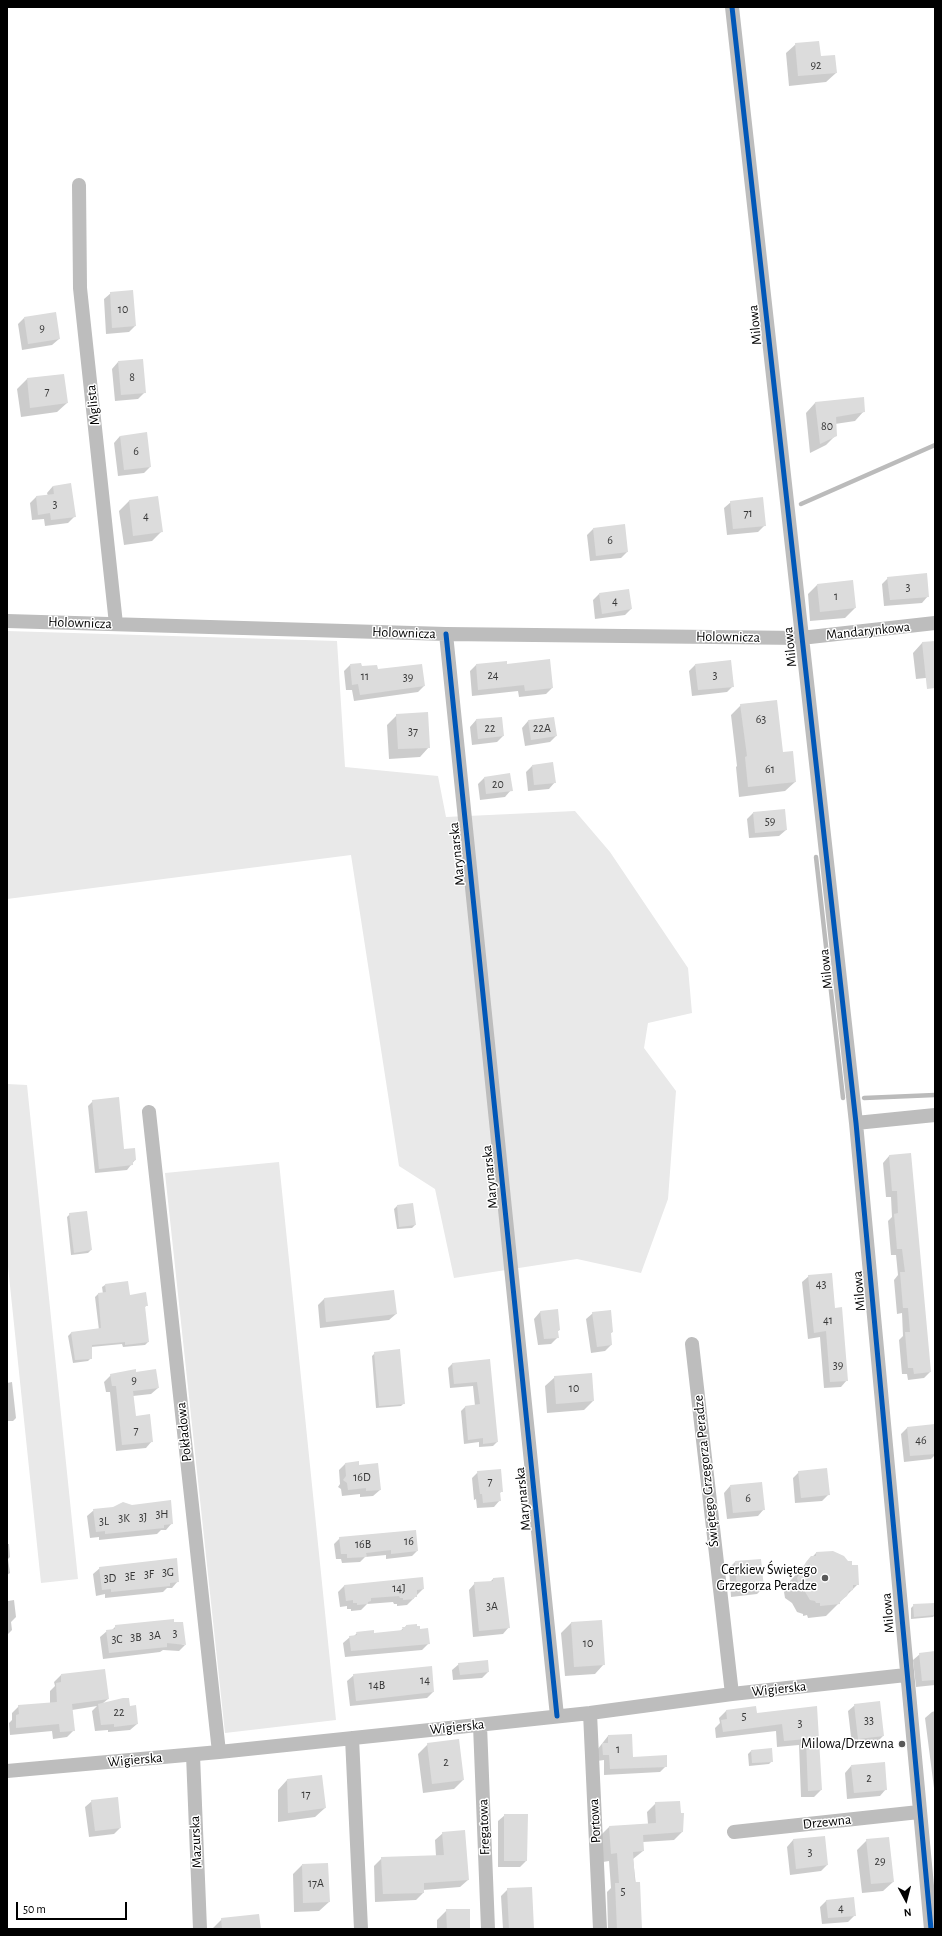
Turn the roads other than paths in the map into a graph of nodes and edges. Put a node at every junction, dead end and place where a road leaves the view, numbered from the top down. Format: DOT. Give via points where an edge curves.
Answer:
graph roads {
  1 [pos="732,7"];
  2 [pos="79,185"];
  3 [pos="7,621"];
  4 [pos="935,623"];
  5 [pos="116,624"];
  6 [pos="446,634"];
  7 [pos="801,638"];
  8 [pos="149,1112"];
  9 [pos="935,1115"];
  10 [pos="856,1123"];
  11 [pos="692,1344"];
  12 [pos="906,1675"];
  13 [pos="732,1694"];
  14 [pos="590,1713"];
  15 [pos="557,1716"];
  16 [pos="480,1725"];
  17 [pos="352,1738"];
  18 [pos="219,1752"];
  19 [pos="193,1755"];
  20 [pos="7,1771"];
  21 [pos="919,1812"];
  22 [pos="734,1832"];
  23 [pos="200,1929"];
  24 [pos="361,1929"];
  25 [pos="488,1929"];
  26 [pos="600,1929"];
  27 [pos="930,1929"];
  1 -- 7 [label="street, Milowa"];
  2 -- 5 [label="street, Mglista" via="80,288"];
  3 -- 5 [label="street, Holownicza"];
  4 -- 7 [label="street, Mandarynkowa"];
  5 -- 6 [label="street, Holownicza"];
  6 -- 7 [label="street, Holownicza"];
  6 -- 15 [label="street, Marynarska"];
  7 -- 10 [label="street, Milowa"];
  8 -- 18 [label="street, Pokładowa"];
  9 -- 10 [label="street"];
  10 -- 12 [label="street, Milowa"];
  11 -- 13 [label="street, Świętego Grzegorza Peradze"];
  12 -- 13 [label="street, Wigierska"];
  12 -- 21 [label="street, Milowa"];
  13 -- 14 [label="street, Wigierska"];
  14 -- 15 [label="street, Wigierska"];
  14 -- 26 [label="street, Portowa"];
  15 -- 16 [label="street, Wigierska"];
  16 -- 17 [label="street, Wigierska"];
  16 -- 25 [label="street, Fregatowa"];
  17 -- 18 [label="street, Wigierska"];
  17 -- 24 [label="street"];
  18 -- 19 [label="street, Wigierska"];
  19 -- 20 [label="street, Wigierska"];
  19 -- 23 [label="street, Mazurska"];
  21 -- 22 [label="street, Drzewna"];
  21 -- 27 [label="street, Milowa"];
}
